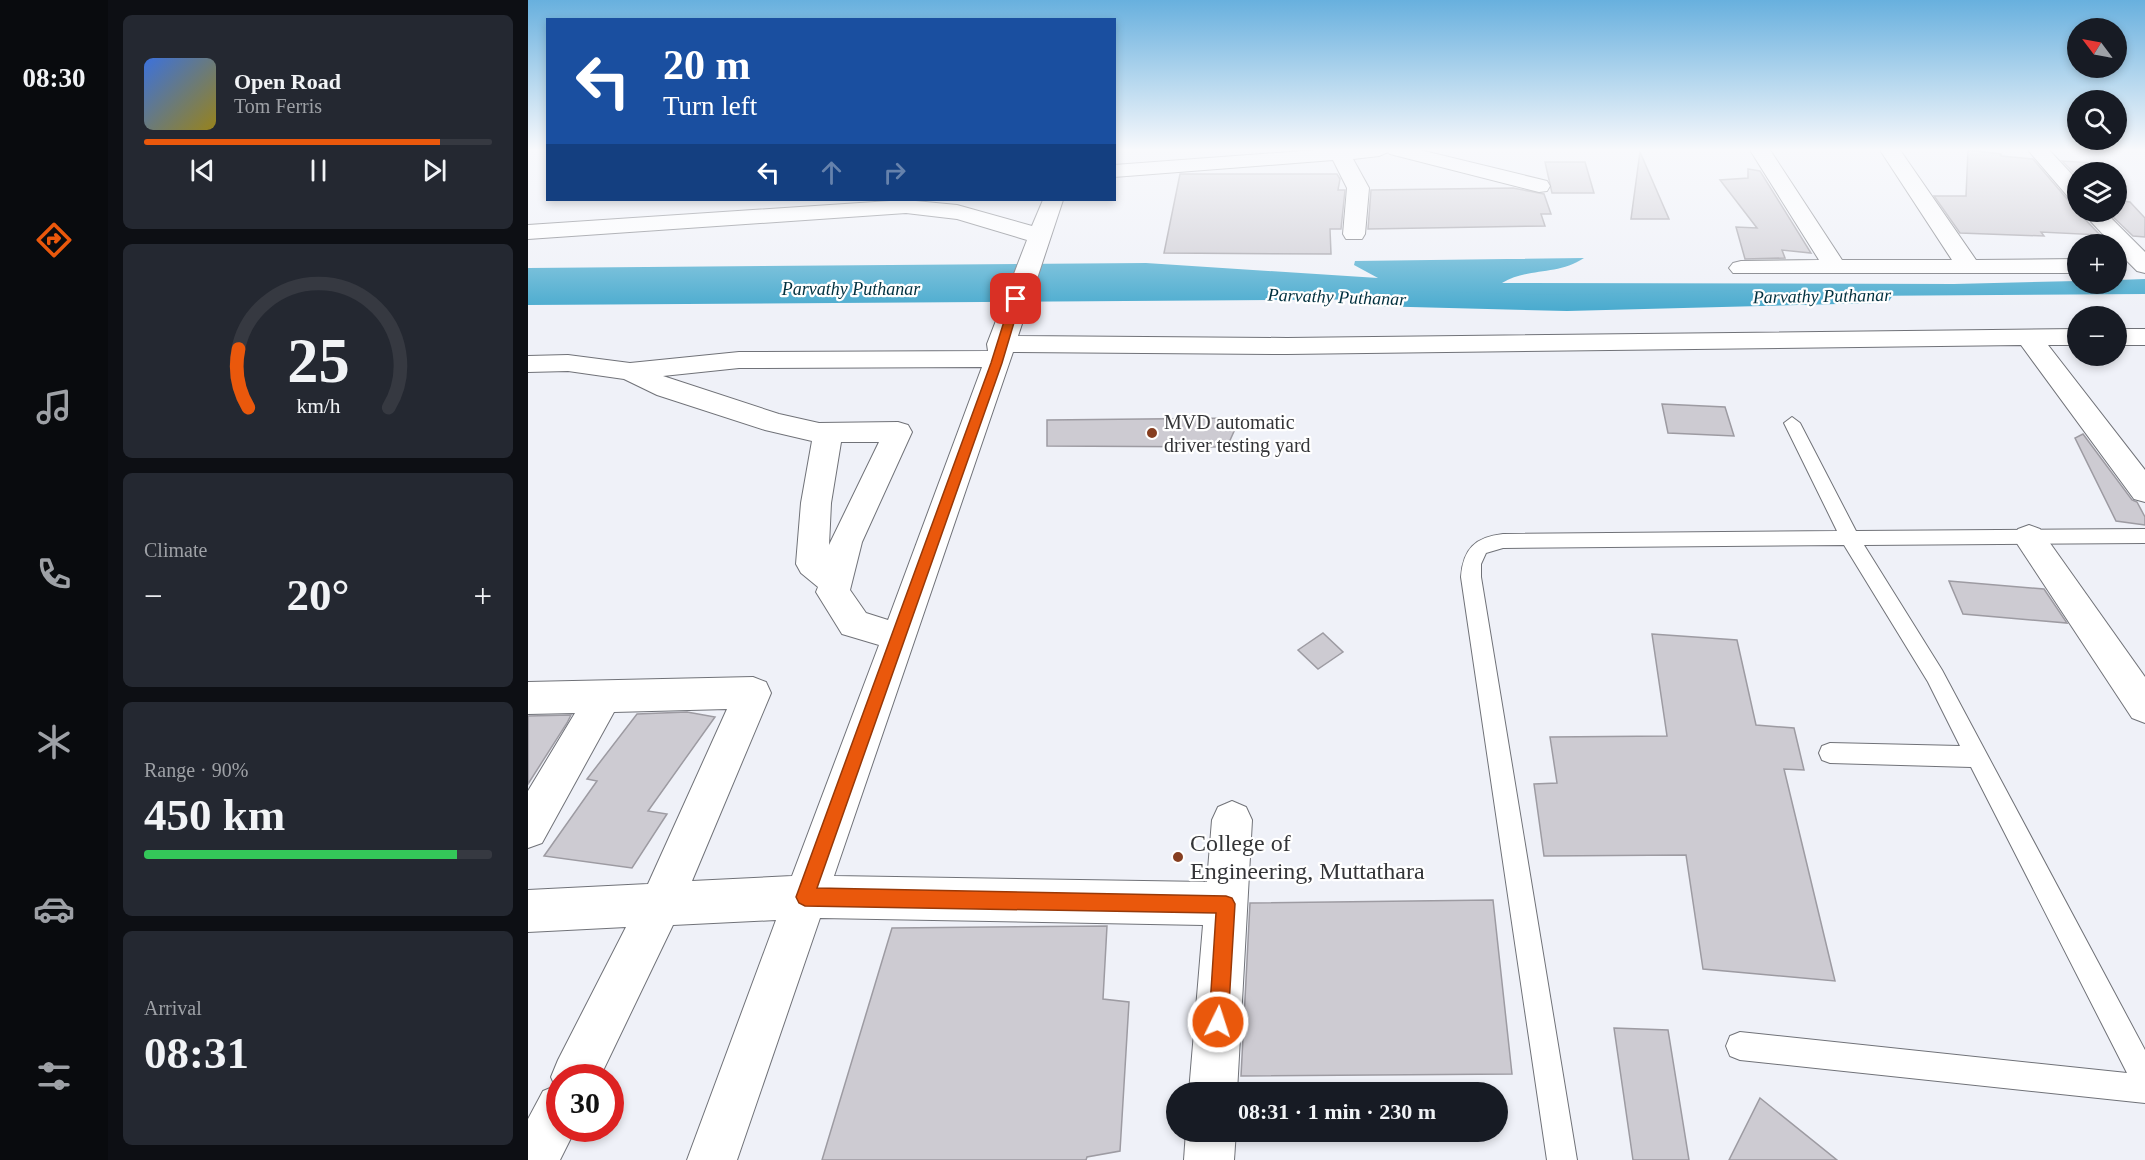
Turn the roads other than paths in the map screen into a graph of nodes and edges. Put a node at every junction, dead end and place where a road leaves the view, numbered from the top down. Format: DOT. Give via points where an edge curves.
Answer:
graph roads {
  1 [pos="1052,204"];
  2 [pos="1357,204"];
  3 [pos="1795,204"];
  4 [pos="1927,204"];
  5 [pos="2102,222"];
  6 [pos="528,232"];
  7 [pos="1354,234"];
  8 [pos="1037,245"];
  9 [pos="1834,266"];
  10 [pos="2067,266"];
  11 [pos="1969,267"];
  12 [pos="2127,267"];
  13 [pos="2145,267"];
  14 [pos="1741,268"];
  15 [pos="2028,337"];
  16 [pos="2067,337"];
  17 [pos="2127,337"];
  18 [pos="2145,337"];
  19 [pos="999,351"];
  20 [pos="528,364"];
  21 [pos="630,371"];
  22 [pos="1792,423"];
  23 [pos="828,433"];
  24 [pos="2145,491"];
  25 [pos="2145,536"];
  26 [pos="2029,537"];
  27 [pos="1851,540"];
  28 [pos="836,583"];
  29 [pos="898,637"];
  30 [pos="604,696"];
  31 [pos="528,698"];
  32 [pos="2145,707"];
  33 [pos="1830,753"];
  34 [pos="1978,757"];
  35 [pos="1232,820"];
  36 [pos="528,829"];
  37 [pos="805,897"];
  38 [pos="661,904"];
  39 [pos="1226,904"];
  40 [pos="528,910"];
  41 [pos="1740,1046"];
  42 [pos="581,1064"];
  43 [pos="2145,1079"];
  44 [pos="1214,1082"];
  45 [pos="2145,1089"];
  46 [pos="546,1136"];
  47 [pos="1210,1142"];
  48 [pos="534,1160"];
  49 [pos="712,1160"];
  50 [pos="1209,1160"];
  51 [pos="1562,1160"];
  1 -- 8 [label="street"];
  2 -- 7 [label="street"];
  3 -- 9 [label="street"];
  4 -- 11 [label="street"];
  5 -- 13 [label="street"];
  6 -- 8 [label="street" via="906,206 955,211"];
  8 -- 19 [label="street"];
  9 -- 11 [label="street"];
  9 -- 14 [label="street"];
  10 -- 11 [label="street"];
  12 -- 13 [label="street"];
  15 -- 16 [label="street"];
  15 -- 19 [label="street"];
  15 -- 24 [label="street"];
  17 -- 18 [label="street"];
  19 -- 21 [label="street" via="739,360"];
  19 -- 29 [label="street"];
  20 -- 21 [label="street" via="568,363"];
  21 -- 23 [label="street" via="667,390 775,423"];
  22 -- 27 [label="lane"];
  23 -- 28 [label="street" via="816,503 812,564"];
  23 -- 28 [label="street" via="898,432 846,542"];
  25 -- 26 [label="lane"];
  26 -- 27 [label="lane"];
  26 -- 32 [label="street"];
  27 -- 34 [label="lane" via="1935,676"];
  27 -- 51 [label="lane" via="1525,540 1487,543 1473,555 1471,577"];
  28 -- 29 [label="street" via="833,592 854,624"];
  29 -- 37 [label="street"];
  30 -- 31 [label="street"];
  30 -- 36 [label="street"];
  30 -- 38 [label="street" via="753,693"];
  33 -- 34 [label="lane"];
  34 -- 43 [label="lane"];
  35 -- 39 [label="street"];
  37 -- 38 [label="street"];
  37 -- 39 [label="street"];
  37 -- 49 [label="street"];
  38 -- 40 [label="street"];
  38 -- 42 [label="street"];
  39 -- 44 [label="street"];
  41 -- 45 [label="lane"];
  46 -- 48 [label="street"];
  47 -- 50 [label="street"];
}
